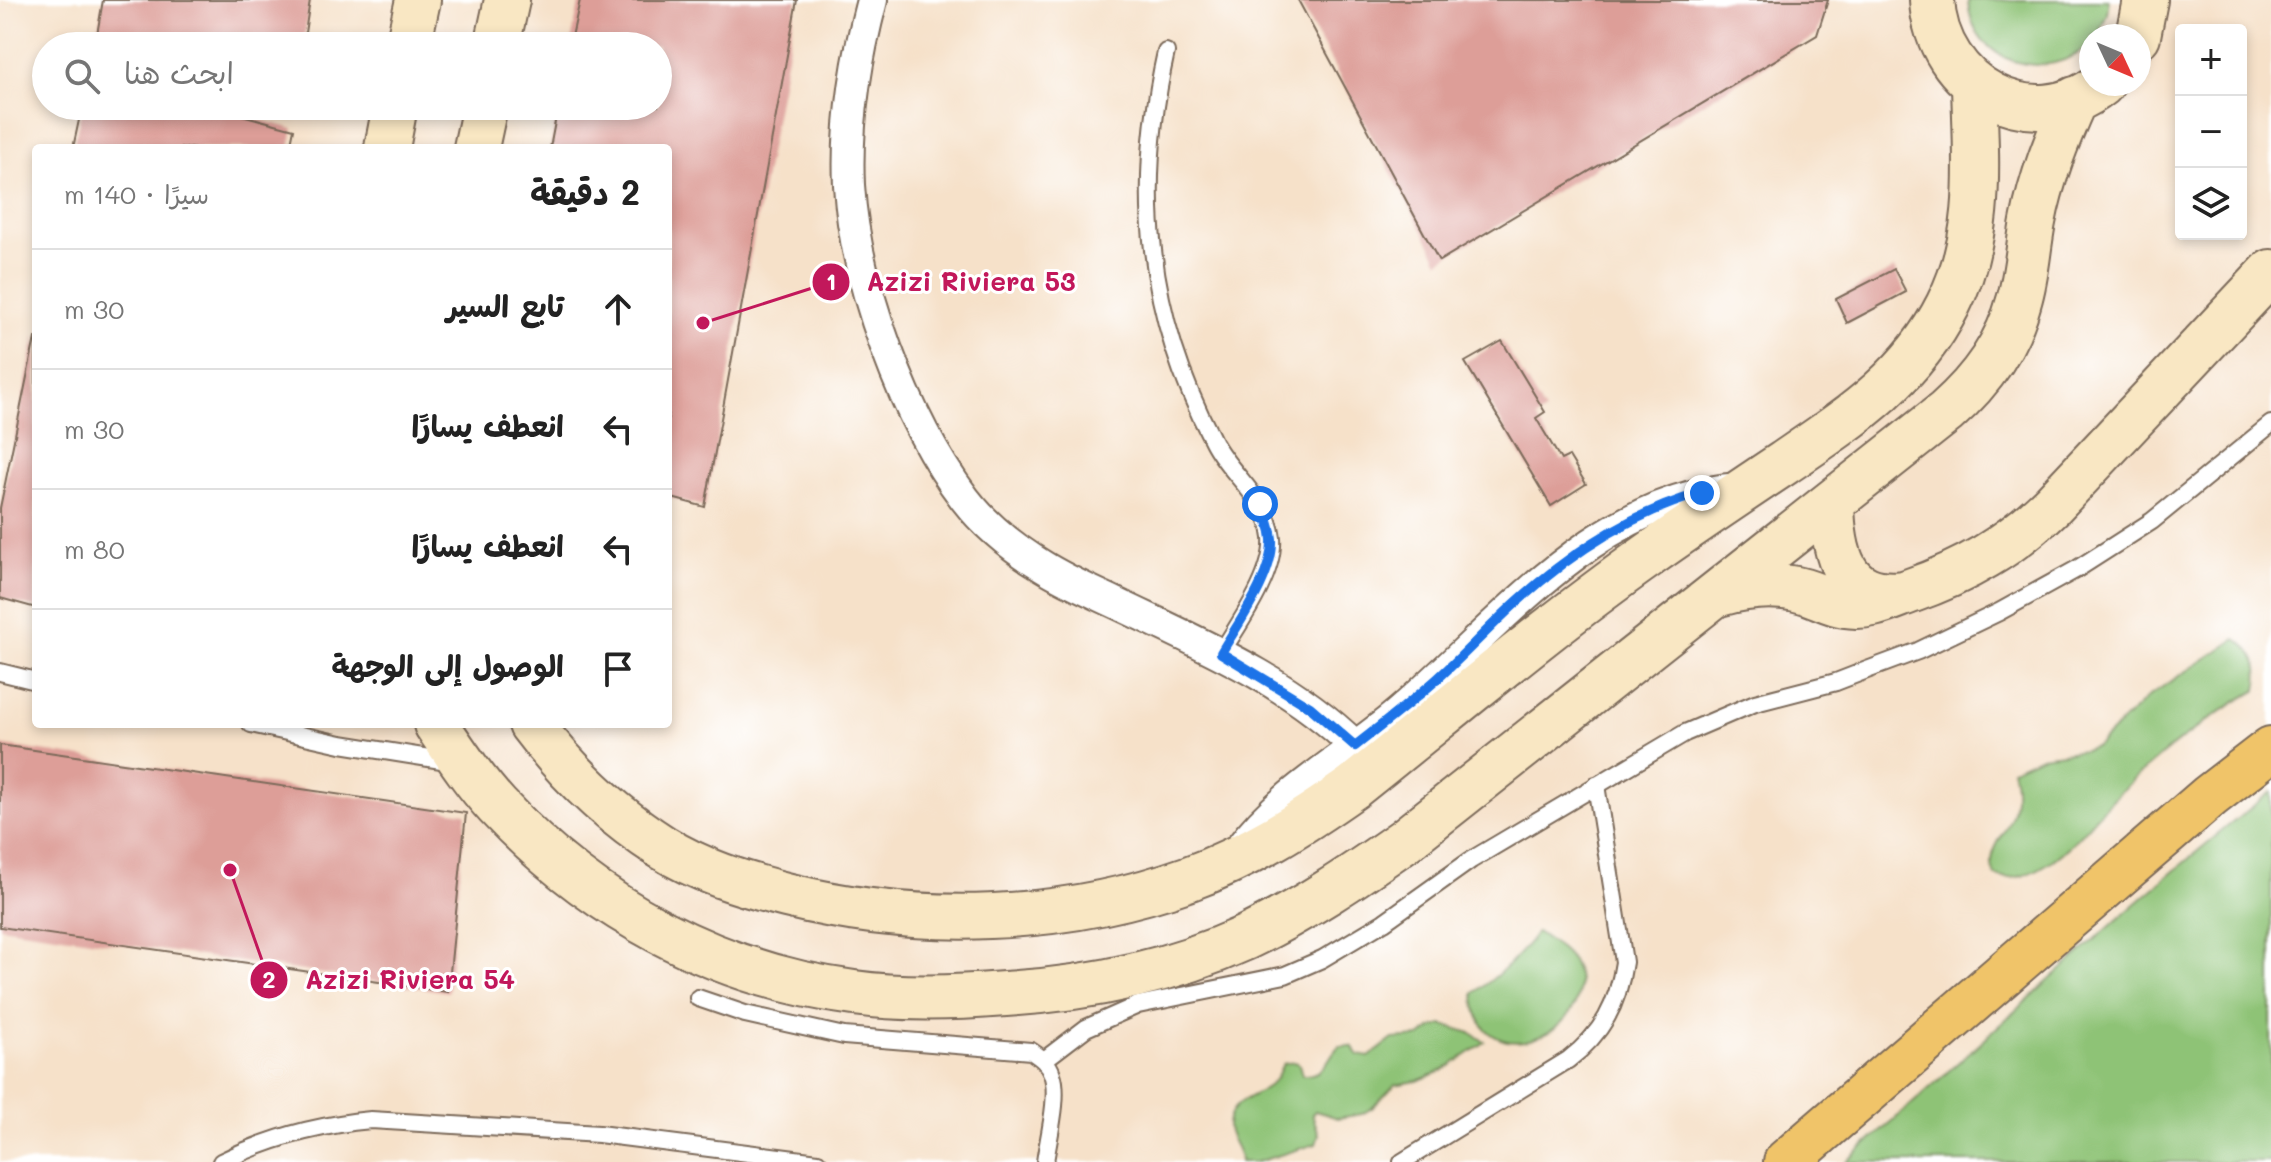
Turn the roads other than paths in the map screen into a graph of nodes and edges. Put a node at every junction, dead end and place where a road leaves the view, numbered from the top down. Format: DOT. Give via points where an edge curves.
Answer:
graph roads {
  1 [pos="418,0"];
  2 [pos="507,0"];
  3 [pos="872,0"];
  4 [pos="1932,0"];
  5 [pos="2145,0"];
  6 [pos="2140,24"];
  7 [pos="411,32"];
  8 [pos="500,32"];
  9 [pos="1166,52"];
  10 [pos="1974,86"];
  11 [pos="2079,96"];
  12 [pos="2086,96"];
  13 [pos="392,120"];
  14 [pos="482,120"];
  15 [pos="388,144"];
  16 [pos="477,144"];
  17 [pos="2271,272"];
  18 [pos="2271,424"];
  19 [pos="1747,488"];
  20 [pos="1832,503"];
  21 [pos="1906,593"];
  22 [pos="1715,595"];
  23 [pos="1221,653"];
  24 [pos="1501,669"];
  25 [pos="0,672"];
  26 [pos="1437,679"];
  27 [pos="32,680"];
  28 [pos="272,728"];
  29 [pos="292,728"];
  30 [pos="439,728"];
  31 [pos="534,728"];
  32 [pos="282,730"];
  33 [pos="1355,746"];
  34 [pos="2271,749"];
  35 [pos="462,763"];
  36 [pos="1596,785"];
  37 [pos="1232,860"];
  38 [pos="698,998"];
  39 [pos="1044,1060"];
  40 [pos="221,1162"];
  41 [pos="818,1162"];
  42 [pos="1045,1162"];
  43 [pos="1402,1162"];
  44 [pos="1786,1162"];
  1 -- 7 [label="street"];
  2 -- 8 [label="street"];
  3 -- 23 [label="street" via="852,87 849,187 874,310 895,369 944,469 967,501 1015,546 1070,581"];
  4 -- 10 [label="street" via="1941,44"];
  5 -- 6 [label="street"];
  9 -- 23 [label="lane" via="1149,174 1156,282 1180,371 1198,414 1220,455 1260,504 1272,540 1263,578"];
  10 -- 11 [label="street" via="2023,105 2050,106"];
  10 -- 19 [label="street" via="1976,208 1967,258 1948,305 1922,348 1889,387"];
  12 -- 20 [label="street" via="2055,143 2033,221 2019,301 1991,363 1971,390"];
  13 -- 15 [label="street"];
  14 -- 16 [label="street"];
  17 -- 21 [label="street" via="2027,529 1970,567"];
  18 -- 36 [label="lane" via="2152,521 1999,612 1857,674 1717,717"];
  19 -- 24 [label="street" via="1647,556"];
  19 -- 26 [label="street" via="1673,501 1598,540 1519,599"];
  20 -- 21 [label="street" via="1835,544 1846,573 1873,592"];
  20 -- 22 [label="street"];
  21 -- 22 [label="street" via="1860,606 1783,587"];
  22 -- 35 [label="street" via="1405,840 1330,892 1245,938 1192,959 1082,986 967,997 855,994 740,967 632,917 583,884 505,814"];
  23 -- 33 [label="street" via="1310,707"];
  24 -- 26 [label="street"];
  24 -- 37 [label="street" via="1321,809"];
  25 -- 27 [label="lane"];
  26 -- 33 [label="street"];
  28 -- 32 [label="lane"];
  29 -- 32 [label="lane"];
  30 -- 35 [label="street"];
  31 -- 37 [label="street" via="583,784 663,848 709,871 814,902 923,916 1032,913 1140,893"];
  32 -- 35 [label="lane"];
  33 -- 37 [label="street" via="1266,817"];
  34 -- 44 [label="highway"];
  36 -- 39 [label="lane" via="1322,959 1285,975 1138,1005 1086,1028"];
  36 -- 43 [label="lane" via="1624,962 1614,1008 1594,1037 1568,1060"];
  38 -- 39 [label="lane" via="832,1034 1017,1049"];
  39 -- 42 [label="lane" via="1055,1087"];
  40 -- 41 [label="lane" via="297,1131 371,1120 599,1134"];
}
